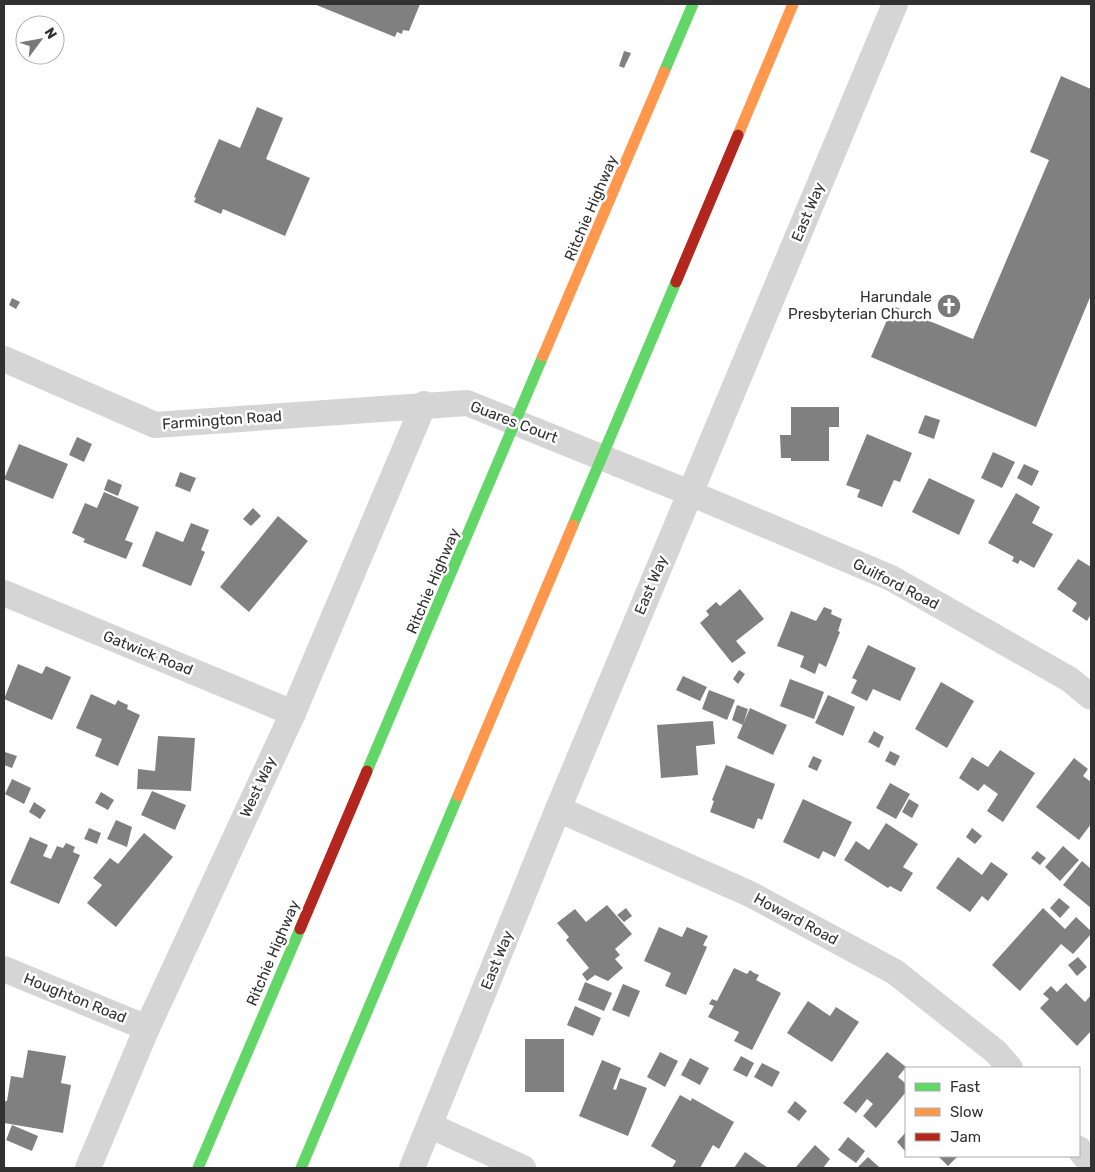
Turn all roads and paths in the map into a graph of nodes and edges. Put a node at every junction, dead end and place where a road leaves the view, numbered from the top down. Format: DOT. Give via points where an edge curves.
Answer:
graph roads {
  1 [pos="693,4"];
  2 [pos="793,4"];
  3 [pos="895,4"];
  4 [pos="4,359"];
  5 [pos="424,404"];
  6 [pos="516,423"];
  7 [pos="601,457"];
  8 [pos="690,493"];
  9 [pos="4,593"];
  10 [pos="1091,697"];
  11 [pos="293,712"];
  12 [pos="558,809"];
  13 [pos="4,969"];
  14 [pos="147,1028"];
  15 [pos="1009,1067"];
  16 [pos="431,1126"];
  17 [pos="1080,1151"];
  18 [pos="1091,1164"];
  19 [pos="88,1168"];
  20 [pos="198,1168"];
  21 [pos="302,1168"];
  22 [pos="412,1168"];
  23 [pos="523,1168"];
  1 -- 6 [label="main road, Ritchie Highway"];
  2 -- 7 [label="main road"];
  3 -- 8 [label="street, East Way"];
  4 -- 5 [label="street, Farmington Road" via="155,425"];
  5 -- 6 [label="street, Guares Court" via="467,403"];
  5 -- 11 [label="street, West Way"];
  6 -- 7 [label="street, Guares Court"];
  6 -- 20 [label="main road, Ritchie Highway"];
  7 -- 8 [label="street, Guares Court"];
  7 -- 21 [label="main road"];
  8 -- 10 [label="street, Guilford Road" via="892,578 1068,679"];
  8 -- 12 [label="street, East Way"];
  9 -- 11 [label="street, Gatwick Road"];
  11 -- 14 [label="street, West Way"];
  12 -- 15 [label="street, Howard Road" via="750,894 895,972 996,1052"];
  12 -- 16 [label="street, East Way"];
  13 -- 14 [label="street, Houghton Road"];
  14 -- 19 [label="street, West Way"];
  16 -- 22 [label="street, East Way"];
  16 -- 23 [label="street"];
  17 -- 18 [label="street"];
}
